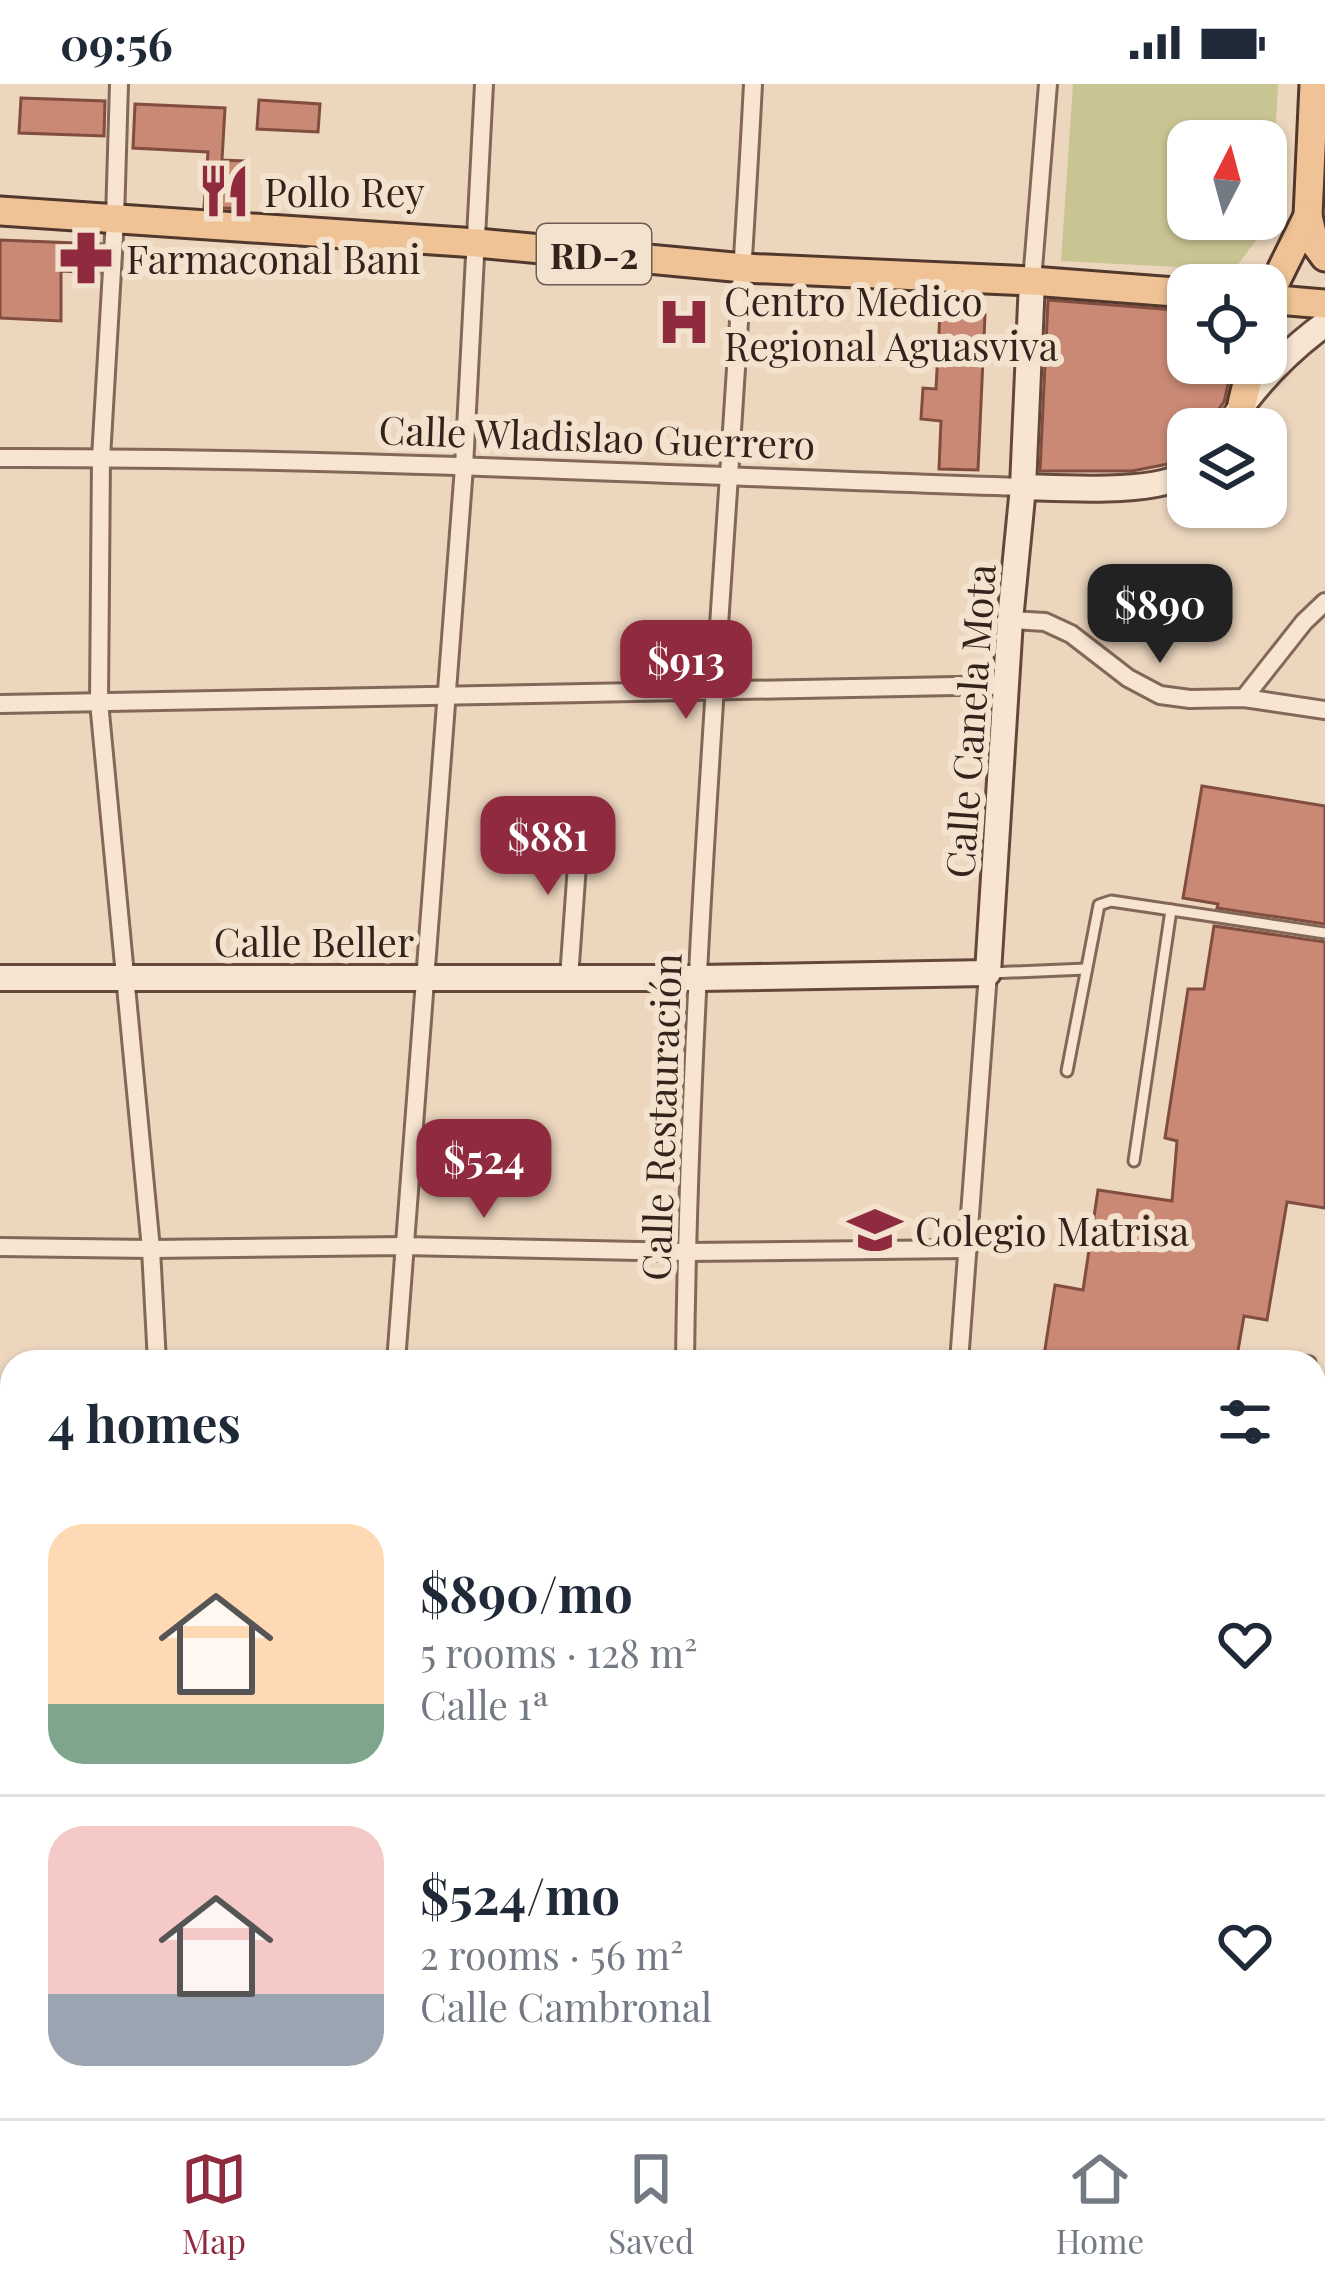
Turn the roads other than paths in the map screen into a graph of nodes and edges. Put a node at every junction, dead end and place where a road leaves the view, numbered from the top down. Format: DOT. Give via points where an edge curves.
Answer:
graph roads {
  1 [pos="119,84"];
  2 [pos="484,84"];
  3 [pos="753,84"];
  4 [pos="1048,84"];
  5 [pos="1314,84"];
  6 [pos="0,211"];
  7 [pos="1308,216"];
  8 [pos="115,219"];
  9 [pos="477,243"];
  10 [pos="1325,257"];
  11 [pos="1284,264"];
  12 [pos="744,268"];
  13 [pos="1032,281"];
  14 [pos="1167,291"];
  15 [pos="1287,301"];
  16 [pos="1325,304"];
  17 [pos="1325,324"];
  18 [pos="1247,384"];
  19 [pos="1242,404"];
  20 [pos="1239,408"];
  21 [pos="0,458"];
  22 [pos="101,458"];
  23 [pos="464,466"];
  24 [pos="730,477"];
  25 [pos="1167,482"];
  26 [pos="1023,487"];
  27 [pos="1325,602"];
  28 [pos="1010,620"];
  29 [pos="1008,686"];
  30 [pos="714,691"];
  31 [pos="448,696"];
  32 [pos="1244,698"];
  33 [pos="99,702"];
  34 [pos="0,704"];
  35 [pos="1325,710"];
  36 [pos="580,823"];
  37 [pos="1171,910"];
  38 [pos="1325,933"];
  39 [pos="1086,969"];
  40 [pos="988,973"];
  41 [pos="123,976"];
  42 [pos="0,978"];
  43 [pos="424,978"];
  44 [pos="569,978"];
  45 [pos="699,978"];
  46 [pos="1067,1071"];
  47 [pos="1134,1161"];
  48 [pos="403,1246"];
  49 [pos="0,1247"];
  50 [pos="151,1249"];
  51 [pos="968,1249"];
  52 [pos="686,1252"];
  53 [pos="156,1350"];
  54 [pos="396,1350"];
  55 [pos="685,1350"];
  56 [pos="959,1350"];
  1 -- 8 [label="street"];
  2 -- 9 [label="street"];
  3 -- 12 [label="street, Calle Restauración"];
  4 -- 13 [label="street, Calle Canela Mota"];
  5 -- 7 [label="main road"];
  6 -- 8 [label="main road, RD-2"];
  7 -- 10 [label="main road"];
  7 -- 11 [label="main road"];
  8 -- 9 [label="main road, RD-2"];
  8 -- 22 [label="street"];
  9 -- 12 [label="main road, RD-2"];
  9 -- 23 [label="street"];
  12 -- 13 [label="main road, RD-2"];
  12 -- 24 [label="street, Calle Restauración"];
  13 -- 14 [label="main road, RD-2"];
  13 -- 26 [label="main road, Calle Canela Mota"];
  15 -- 16 [label="main road"];
  17 -- 19 [label="main road"];
  18 -- 19 [label="main road"];
  19 -- 20 [label="main road"];
  21 -- 22 [label="street, Calle Wladislao Guerrero"];
  22 -- 23 [label="street, Calle Wladislao Guerrero"];
  22 -- 33 [label="street"];
  23 -- 24 [label="street, Calle Wladislao Guerrero"];
  23 -- 31 [label="street"];
  24 -- 26 [label="street, Calle Wladislao Guerrero"];
  24 -- 30 [label="street, Calle Restauración"];
  25 -- 26 [label="main road, Calle Wladislao Guerrero"];
  26 -- 28 [label="main road, Calle Canela Mota"];
  27 -- 32 [label="street"];
  28 -- 29 [label="main road, Calle Canela Mota"];
  28 -- 32 [label="street" via="1071,634 1160,695"];
  29 -- 30 [label="street"];
  29 -- 40 [label="main road, Calle Canela Mota"];
  30 -- 31 [label="street"];
  30 -- 45 [label="street, Calle Restauración"];
  31 -- 33 [label="street"];
  31 -- 43 [label="street"];
  32 -- 35 [label="street"];
  33 -- 34 [label="street"];
  33 -- 41 [label="street"];
  36 -- 44 [label="street"];
  37 -- 38 [label="lane"];
  37 -- 39 [label="lane" via="1099,905"];
  37 -- 47 [label="lane"];
  39 -- 40 [label="lane"];
  39 -- 46 [label="lane"];
  40 -- 45 [label="main road, Calle Beller"];
  40 -- 51 [label="street, Calle Canela Mota"];
  41 -- 42 [label="main road, Calle Beller"];
  41 -- 43 [label="main road, Calle Beller"];
  41 -- 50 [label="street"];
  43 -- 44 [label="main road, Calle Beller"];
  43 -- 48 [label="street"];
  44 -- 45 [label="main road, Calle Beller"];
  45 -- 52 [label="street, Calle Restauración"];
  48 -- 50 [label="street"];
  48 -- 52 [label="street"];
  48 -- 54 [label="street"];
  49 -- 50 [label="street"];
  50 -- 53 [label="street"];
  51 -- 52 [label="street"];
  51 -- 56 [label="street, Calle Canela Mota"];
  52 -- 55 [label="street, Calle Restauración"];
}
